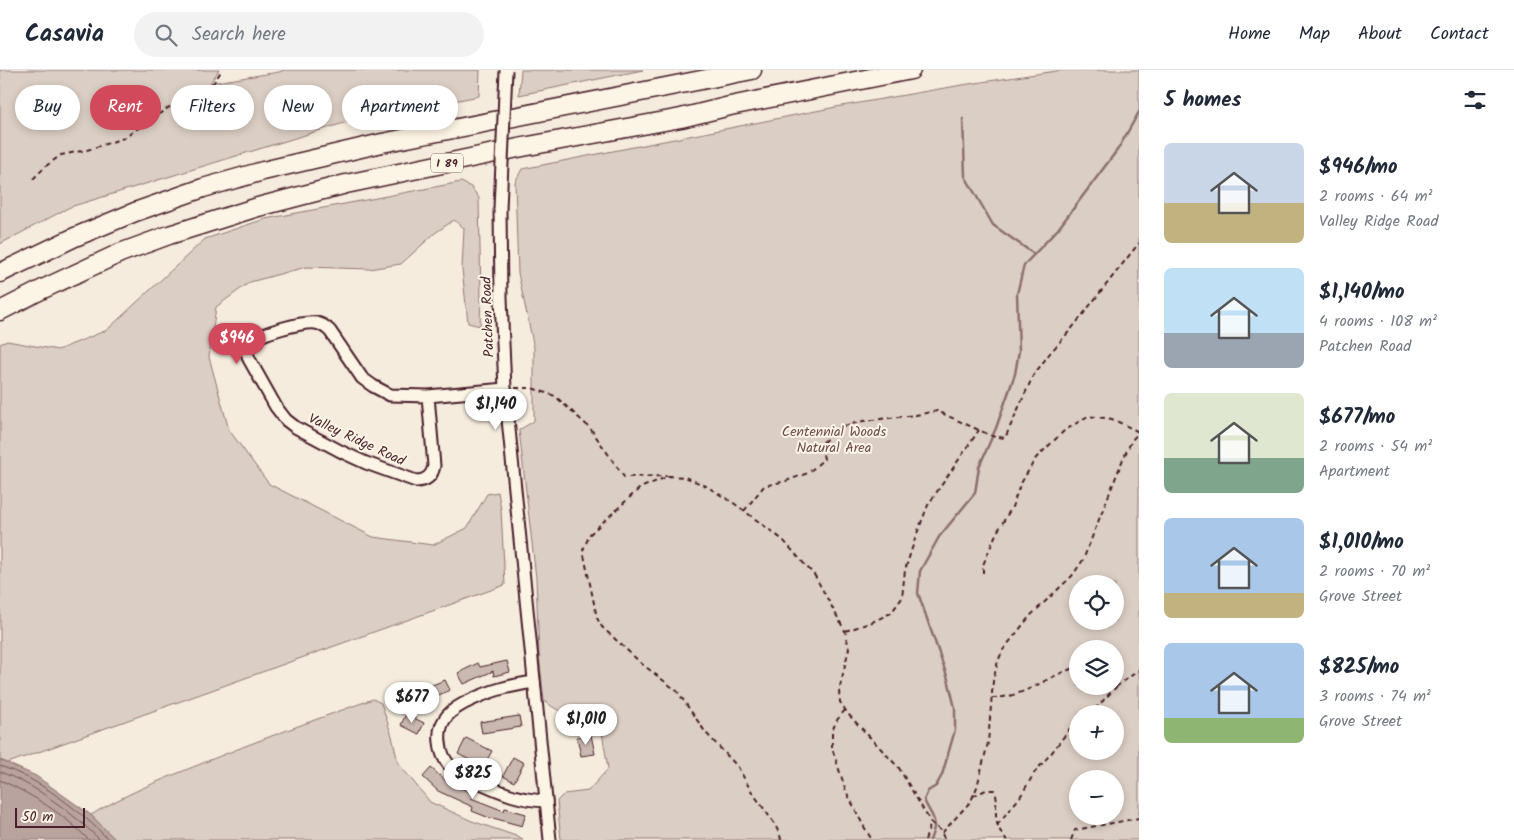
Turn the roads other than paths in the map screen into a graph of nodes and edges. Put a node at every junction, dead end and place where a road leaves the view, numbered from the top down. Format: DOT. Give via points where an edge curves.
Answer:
graph roads {
  1 [pos="506,70"];
  2 [pos="752,70"];
  3 [pos="911,70"];
  4 [pos="0,273"];
  5 [pos="0,310"];
  6 [pos="505,389"];
  7 [pos="428,396"];
  8 [pos="534,682"];
  9 [pos="546,801"];
  10 [pos="550,840"];
  1 -- 6 [label="street, Patchen Road, bridge" via="500,209"];
  2 -- 4 [label="highway, I 89" via="382,143 263,171 134,212"];
  3 -- 5 [label="highway, I 89" via="346,184 258,207 133,248"];
  6 -- 7 [label="street, Valley Ridge Road"];
  6 -- 8 [label="street, Patchen Road"];
  7 -- 7 [label="street, Valley Ridge Road" via="390,395 373,386 357,372 330,331 319,324 304,323 261,334 247,346 248,358 276,407 290,424 342,452 416,481 429,477 434,466"];
  8 -- 9 [label="street, Patchen Road"];
  8 -- 9 [label="street" via="499,688 456,707 441,724 440,744 445,760 460,774 514,797"];
  9 -- 10 [label="street, Patchen Road"];
}
